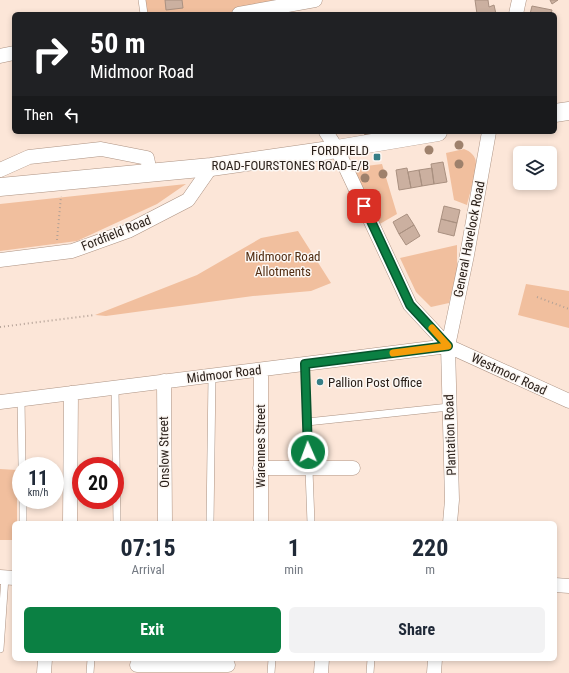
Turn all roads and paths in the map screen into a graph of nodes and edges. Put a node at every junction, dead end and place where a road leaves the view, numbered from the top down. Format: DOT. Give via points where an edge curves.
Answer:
graph roads {
  1 [pos="142,0"];
  2 [pos="315,0"];
  3 [pos="519,0"];
  4 [pos="144,12"];
  5 [pos="254,12"];
  6 [pos="516,12"];
  7 [pos="12,53"];
  8 [pos="0,56"];
  9 [pos="569,111"];
  10 [pos="557,113"];
  11 [pos="327,134"];
  12 [pos="426,134"];
  13 [pos="489,134"];
  14 [pos="337,149"];
  15 [pos="210,167"];
  16 [pos="0,170"];
  17 [pos="150,172"];
  18 [pos="63,181"];
  19 [pos="0,187"];
  20 [pos="56,253"];
  21 [pos="0,260"];
  22 [pos="537,297"];
  23 [pos="569,309"];
  24 [pos="95,315"];
  25 [pos="0,327"];
  26 [pos="448,346"];
  27 [pos="305,364"];
  28 [pos="260,370"];
  29 [pos="212,376"];
  30 [pos="164,381"];
  31 [pos="115,388"];
  32 [pos="70,393"];
  33 [pos="21,399"];
  34 [pos="569,401"];
  35 [pos="0,402"];
  36 [pos="449,406"];
  37 [pos="307,422"];
  38 [pos="22,457"];
  39 [pos="260,468"];
  40 [pos="309,468"];
  41 [pos="353,468"];
  42 [pos="23,509"];
  43 [pos="23,521"];
  44 [pos="70,521"];
  45 [pos="117,521"];
  46 [pos="165,521"];
  47 [pos="210,521"];
  48 [pos="261,521"];
  49 [pos="311,521"];
  50 [pos="450,521"];
  51 [pos="6,577"];
  52 [pos="557,586"];
  53 [pos="569,586"];
  54 [pos="0,649"];
  55 [pos="45,661"];
  56 [pos="91,661"];
  57 [pos="272,661"];
  58 [pos="322,661"];
  59 [pos="371,661"];
  60 [pos="435,661"];
  61 [pos="137,665"];
  62 [pos="228,666"];
  63 [pos="44,673"];
  64 [pos="90,673"];
  65 [pos="271,673"];
  66 [pos="321,673"];
  67 [pos="370,673"];
  68 [pos="434,673"];
  1 -- 4 [label="lane"];
  2 -- 5 [label="street"];
  3 -- 6 [label="street"];
  7 -- 8 [label="street"];
  9 -- 10 [label="street"];
  11 -- 14 [label="street"];
  12 -- 14 [label="street"];
  13 -- 26 [label="street, General Havelock Road"];
  14 -- 15 [label="street"];
  14 -- 26 [label="street" via="410,305"];
  15 -- 17 [label="street"];
  15 -- 20 [label="street, Fordfield Road" via="188,200 128,231 72,251"];
  16 -- 17 [label="street" via="29,157 101,149 147,158"];
  17 -- 18 [label="street"];
  18 -- 19 [label="street"];
  18 -- 20 [label="path"];
  20 -- 21 [label="street, Fordfield Road"];
  22 -- 23 [label="path"];
  24 -- 25 [label="path"];
  26 -- 27 [label="street, Midmoor Road"];
  26 -- 34 [label="street, Westmoor Road"];
  26 -- 36 [label="street, Plantation Road"];
  27 -- 28 [label="street, Midmoor Road"];
  27 -- 37 [label="lane"];
  28 -- 29 [label="street, Midmoor Road"];
  28 -- 39 [label="street, Warennes Street"];
  29 -- 30 [label="street, Midmoor Road"];
  29 -- 47 [label="lane"];
  30 -- 31 [label="street, Midmoor Road"];
  30 -- 46 [label="street, Onslow Street"];
  31 -- 32 [label="street, Midmoor Road"];
  31 -- 45 [label="lane"];
  32 -- 33 [label="street, Midmoor Road"];
  32 -- 44 [label="street"];
  33 -- 35 [label="street, Midmoor Road"];
  33 -- 38 [label="lane"];
  36 -- 37 [label="lane"];
  36 -- 50 [label="street, Plantation Road" via="452,500"];
  37 -- 40 [label="lane"];
  39 -- 40 [label="street"];
  39 -- 48 [label="street, Warennes Street"];
  40 -- 41 [label="street"];
  40 -- 49 [label="lane"];
  42 -- 43 [label="lane"];
  51 -- 54 [label="lane"];
  52 -- 53 [label="street"];
  55 -- 63 [label="street"];
  56 -- 64 [label="lane"];
  57 -- 65 [label="lane"];
  58 -- 66 [label="street"];
  59 -- 67 [label="lane"];
  60 -- 68 [label="street"];
  61 -- 62 [label="street"];
}
